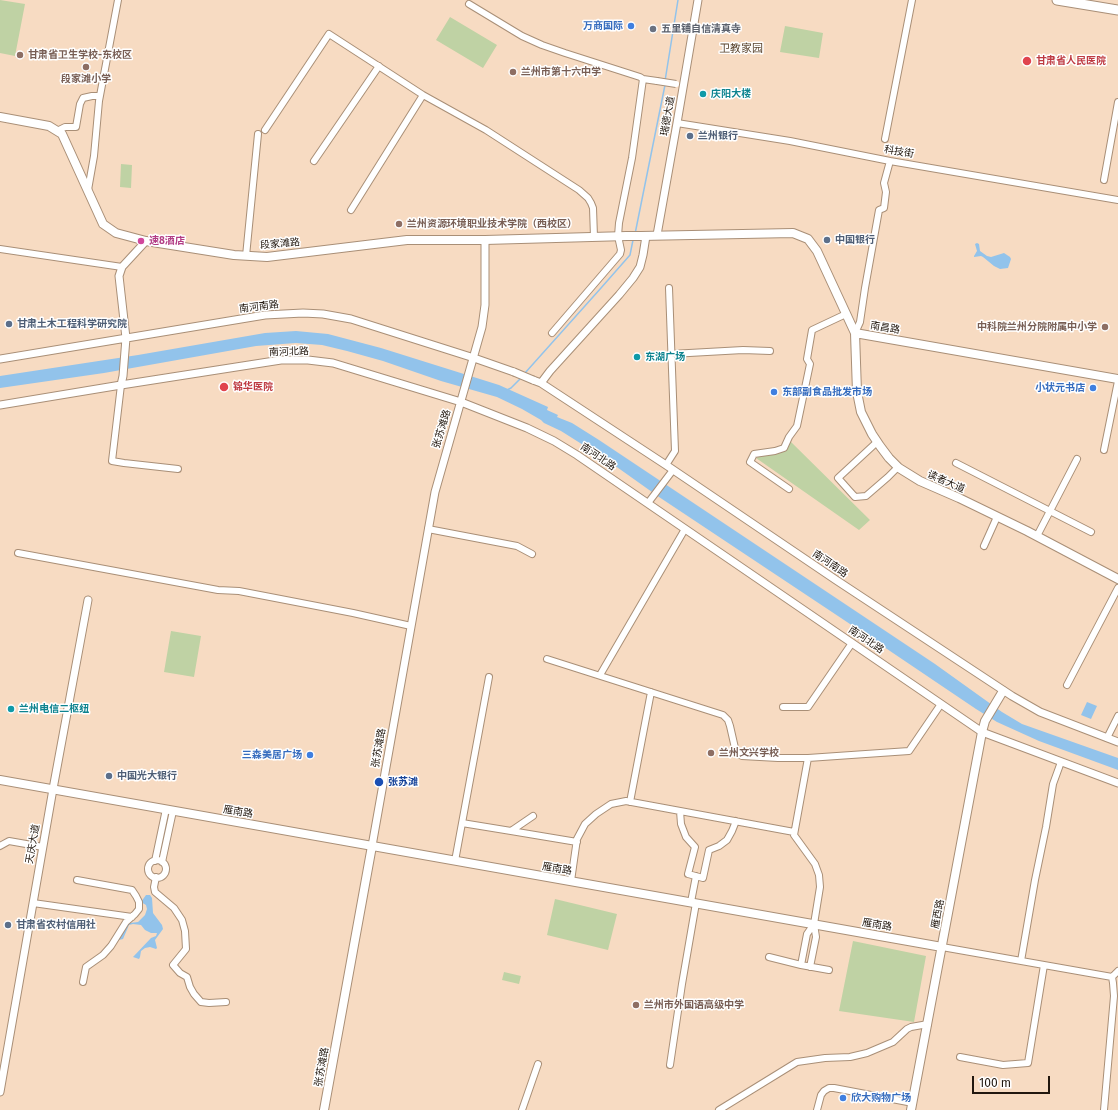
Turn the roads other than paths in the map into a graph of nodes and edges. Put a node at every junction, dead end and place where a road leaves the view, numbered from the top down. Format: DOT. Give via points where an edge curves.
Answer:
graph roads {
  1 [pos="118,0"];
  2 [pos="698,0"];
  3 [pos="912,0"];
  4 [pos="1057,0"];
  5 [pos="1095,0"];
  6 [pos="469,4"];
  7 [pos="1118,4"];
  8 [pos="1118,10"];
  9 [pos="379,66"];
  10 [pos="644,78"];
  11 [pos="680,85"];
  12 [pos="423,95"];
  13 [pos="99,96"];
  14 [pos="1118,102"];
  15 [pos="0,117"];
  16 [pos="677,123"];
  17 [pos="265,130"];
  18 [pos="57,131"];
  19 [pos="258,134"];
  20 [pos="1115,138"];
  21 [pos="885,139"];
  22 [pos="314,161"];
  23 [pos="890,161"];
  24 [pos="1104,180"];
  25 [pos="88,190"];
  26 [pos="1118,200"];
  27 [pos="351,210"];
  28 [pos="657,235"];
  29 [pos="622,236"];
  30 [pos="643,236"];
  31 [pos="594,237"];
  32 [pos="486,240"];
  33 [pos="146,241"];
  34 [pos="0,249"];
  35 [pos="246,256"];
  36 [pos="122,267"];
  37 [pos="669,288"];
  38 [pos="846,314"];
  39 [pos="552,333"];
  40 [pos="855,333"];
  41 [pos="126,338"];
  42 [pos="770,351"];
  43 [pos="671,354"];
  44 [pos="474,358"];
  45 [pos="0,359"];
  46 [pos="1118,380"];
  47 [pos="541,383"];
  48 [pos="121,385"];
  49 [pos="461,402"];
  50 [pos="0,405"];
  51 [pos="877,442"];
  52 [pos="1104,450"];
  53 [pos="1077,459"];
  54 [pos="956,463"];
  55 [pos="666,465"];
  56 [pos="898,466"];
  57 [pos="178,470"];
  58 [pos="673,470"];
  59 [pos="789,489"];
  60 [pos="648,504"];
  61 [pos="1051,510"];
  62 [pos="997,517"];
  63 [pos="686,529"];
  64 [pos="428,530"];
  65 [pos="1092,532"];
  66 [pos="1037,536"];
  67 [pos="984,546"];
  68 [pos="18,553"];
  69 [pos="532,554"];
  70 [pos="1118,579"];
  71 [pos="1118,588"];
  72 [pos="88,600"];
  73 [pos="411,626"];
  74 [pos="852,643"];
  75 [pos="547,658"];
  76 [pos="600,675"];
  77 [pos="489,677"];
  78 [pos="1067,685"];
  79 [pos="1003,691"];
  80 [pos="651,692"];
  81 [pos="940,704"];
  82 [pos="783,707"];
  83 [pos="1118,716"];
  84 [pos="982,732"];
  85 [pos="1107,738"];
  86 [pos="1118,742"];
  87 [pos="808,758"];
  88 [pos="1061,762"];
  89 [pos="0,780"];
  90 [pos="1118,783"];
  91 [pos="53,789"];
  92 [pos="630,802"];
  93 [pos="170,810"];
  94 [pos="680,811"];
  95 [pos="533,816"];
  96 [pos="736,821"];
  97 [pos="462,823"];
  98 [pos="511,831"];
  99 [pos="794,832"];
  100 [pos="577,842"];
  101 [pos="0,846"];
  102 [pos="372,846"];
  103 [pos="43,847"];
  104 [pos="158,861"];
  105 [pos="455,861"];
  106 [pos="696,876"];
  107 [pos="156,878"];
  108 [pos="77,880"];
  109 [pos="571,881"];
  110 [pos="33,903"];
  111 [pos="694,903"];
  112 [pos="132,917"];
  113 [pos="814,924"];
  114 [pos="942,947"];
  115 [pos="769,957"];
  116 [pos="1021,961"];
  117 [pos="801,965"];
  118 [pos="1044,965"];
  119 [pos="810,967"];
  120 [pos="830,970"];
  121 [pos="1118,971"];
  122 [pos="1112,977"];
  123 [pos="83,982"];
  124 [pos="226,1002"];
  125 [pos="928,1024"];
  126 [pos="960,1057"];
  127 [pos="538,1064"];
  128 [pos="670,1065"];
  129 [pos="0,1092"];
  130 [pos="912,1107"];
  131 [pos="324,1110"];
  132 [pos="522,1110"];
  133 [pos="718,1110"];
  134 [pos="817,1110"];
  135 [pos="1104,1110"];
  1 -- 13 [label="street"];
  2 -- 11 [label="street, 瑞德大道"];
  3 -- 21 [label="street"];
  4 -- 8 [label="main road"];
  5 -- 7 [label="main road"];
  6 -- 10 [label="street" via="542,45"];
  9 -- 12 [label="street"];
  9 -- 17 [label="street" via="329,34"];
  9 -- 22 [label="street"];
  10 -- 11 [label="street, bridge"];
  10 -- 29 [label="street" via="619,223"];
  11 -- 16 [label="street, 瑞德大道"];
  12 -- 27 [label="street"];
  12 -- 31 [label="street" via="486,130 579,190 588,198 593,208"];
  13 -- 18 [label="street" via="83,98 76,127 65,127"];
  13 -- 25 [label="street" via="94,156"];
  14 -- 20 [label="street"];
  15 -- 18 [label="main road" via="49,126"];
  16 -- 23 [label="street, 科技街" via="790,141"];
  16 -- 28 [label="street, 瑞德大道"];
  18 -- 25 [label="main road, 段家滩路" via="62,134"];
  19 -- 35 [label="street"];
  20 -- 24 [label="street"];
  23 -- 26 [label="street, 科技街"];
  23 -- 40 [label="street" via="884,183 884,208 879,210 860,322"];
  25 -- 33 [label="main road, 段家滩路" via="103,224 116,233"];
  28 -- 30 [label="main road, 南昌路"];
  28 -- 38 [label="main road, 南昌路" via="792,232 808,239 817,251"];
  29 -- 30 [label="main road, 段家滩路, bridge"];
  29 -- 31 [label="main road, 段家滩路"];
  29 -- 39 [label="street" via="620,254"];
  30 -- 47 [label="street" via="643,255 640,267 633,278"];
  31 -- 32 [label="main road, 段家滩路"];
  32 -- 35 [label="main road, 段家滩路" via="407,240 267,257"];
  32 -- 44 [label="street" via="485,305"];
  33 -- 35 [label="main road, 段家滩路"];
  33 -- 36 [label="street"];
  34 -- 36 [label="street"];
  36 -- 41 [label="street" via="119,287"];
  37 -- 43 [label="street"];
  38 -- 40 [label="main road, 南昌路"];
  38 -- 59 [label="street" via="812,330 808,359 810,364 797,426 784,448 754,454 750,462"];
  40 -- 46 [label="main road, 南昌路"];
  40 -- 51 [label="main road, 读者大道" via="859,403"];
  41 -- 44 [label="street, 南河南路" via="265,315 303,313 351,319"];
  41 -- 45 [label="street, 南河南路"];
  41 -- 48 [label="street"];
  42 -- 43 [label="street"];
  43 -- 55 [label="street" via="675,451"];
  44 -- 47 [label="street, 南河南路, bridge"];
  44 -- 49 [label="street, 张苏滩路"];
  46 -- 52 [label="street, 南昌路"];
  47 -- 55 [label="street, 南河南路"];
  48 -- 49 [label="street, 南河北路" via="281,360 308,360 333,363"];
  48 -- 50 [label="street, 南河北路"];
  48 -- 57 [label="street" via="112,461"];
  49 -- 60 [label="street, 南河北路" via="554,441"];
  49 -- 64 [label="street, 张苏滩路" via="437,485"];
  51 -- 56 [label="main road, 读者大道"];
  51 -- 56 [label="street" via="838,478 855,498 866,496"];
  53 -- 61 [label="street"];
  54 -- 61 [label="street"];
  55 -- 58 [label="street, 南河南路"];
  56 -- 62 [label="main road, 读者大道" via="920,481"];
  58 -- 60 [label="street"];
  58 -- 79 [label="street, 南河南路"];
  60 -- 63 [label="street, 南河北路"];
  61 -- 65 [label="street"];
  61 -- 66 [label="street"];
  62 -- 66 [label="main road, 读者大道"];
  62 -- 67 [label="street"];
  63 -- 74 [label="street, 南河北路"];
  63 -- 76 [label="street"];
  64 -- 69 [label="street" via="517,546"];
  64 -- 73 [label="street, 张苏滩路"];
  66 -- 70 [label="main road, 读者大道"];
  68 -- 73 [label="street" via="246,593"];
  71 -- 78 [label="street"];
  72 -- 91 [label="street, 天庆大道"];
  73 -- 102 [label="street, 张苏滩路"];
  74 -- 81 [label="street, 南河北路"];
  74 -- 82 [label="street" via="808,707"];
  75 -- 76 [label="street"];
  76 -- 80 [label="street"];
  77 -- 97 [label="street"];
  79 -- 84 [label="main road, 雁西路" via="985,721"];
  79 -- 85 [label="street, 南河南路" via="1040,712"];
  80 -- 87 [label="street" via="723,715 728,720 735,748 742,756"];
  80 -- 92 [label="street"];
  81 -- 84 [label="street, 南河北路"];
  81 -- 87 [label="street" via="909,751"];
  83 -- 85 [label="street"];
  84 -- 88 [label="street, 南河北路"];
  84 -- 114 [label="main road, 雁西路"];
  85 -- 86 [label="street, 南河南路"];
  87 -- 99 [label="street"];
  88 -- 90 [label="street, 南河北路"];
  88 -- 116 [label="street" via="1053,784"];
  89 -- 91 [label="main road, 雁南路"];
  91 -- 93 [label="main road, 雁南路"];
  91 -- 103 [label="street, 天庆大道"];
  92 -- 94 [label="street"];
  92 -- 100 [label="street" via="611,804 596,814 585,824"];
  93 -- 102 [label="main road, 雁南路"];
  93 -- 104 [label="street"];
  94 -- 96 [label="street"];
  94 -- 106 [label="street" via="686,837 695,847 688,874"];
  95 -- 98 [label="street"];
  96 -- 99 [label="street"];
  96 -- 106 [label="street" via="727,840 709,850 703,878"];
  97 -- 98 [label="street"];
  97 -- 105 [label="street"];
  98 -- 100 [label="street"];
  99 -- 113 [label="street" via="819,874 820,886"];
  100 -- 109 [label="street"];
  101 -- 103 [label="street" via="9,841"];
  102 -- 105 [label="main road, 雁南路"];
  102 -- 131 [label="main road, 张苏滩路"];
  103 -- 110 [label="street, 天庆大道"];
  104 -- 107 [label="street" via="150,864 149,871"];
  104 -- 107 [label="street" via="164,864 166,870 162,876"];
  105 -- 109 [label="main road, 雁南路"];
  106 -- 111 [label="street"];
  107 -- 124 [label="street" via="156,892 174,908 182,920 185,931 186,949 173,965 187,977 190,987 201,1002"];
  108 -- 112 [label="street" via="132,890 139,902 139,909"];
  109 -- 111 [label="main road, 雁南路"];
  110 -- 112 [label="street"];
  110 -- 129 [label="street, 天庆大道"];
  111 -- 113 [label="main road, 雁南路"];
  111 -- 128 [label="street"];
  112 -- 123 [label="street" via="103,956 86,967"];
  113 -- 114 [label="main road, 雁南路"];
  113 -- 117 [label="street" via="807,934"];
  113 -- 119 [label="street" via="816,937"];
  114 -- 116 [label="street, 雁南路"];
  114 -- 125 [label="main road, 雁西路"];
  115 -- 117 [label="street"];
  116 -- 118 [label="street, 雁南路"];
  117 -- 119 [label="street"];
  118 -- 122 [label="street, 雁南路"];
  118 -- 126 [label="street" via="1028,1063 1003,1065"];
  119 -- 120 [label="street"];
  121 -- 122 [label="street"];
  122 -- 135 [label="street" via="1114,996"];
  125 -- 130 [label="main road, 雁西路"];
  125 -- 133 [label="street" via="911,1027 893,1042 868,1053 797,1062"];
  127 -- 132 [label="street"];
  130 -- 134 [label="street" via="829,1088 821,1095"];
}
